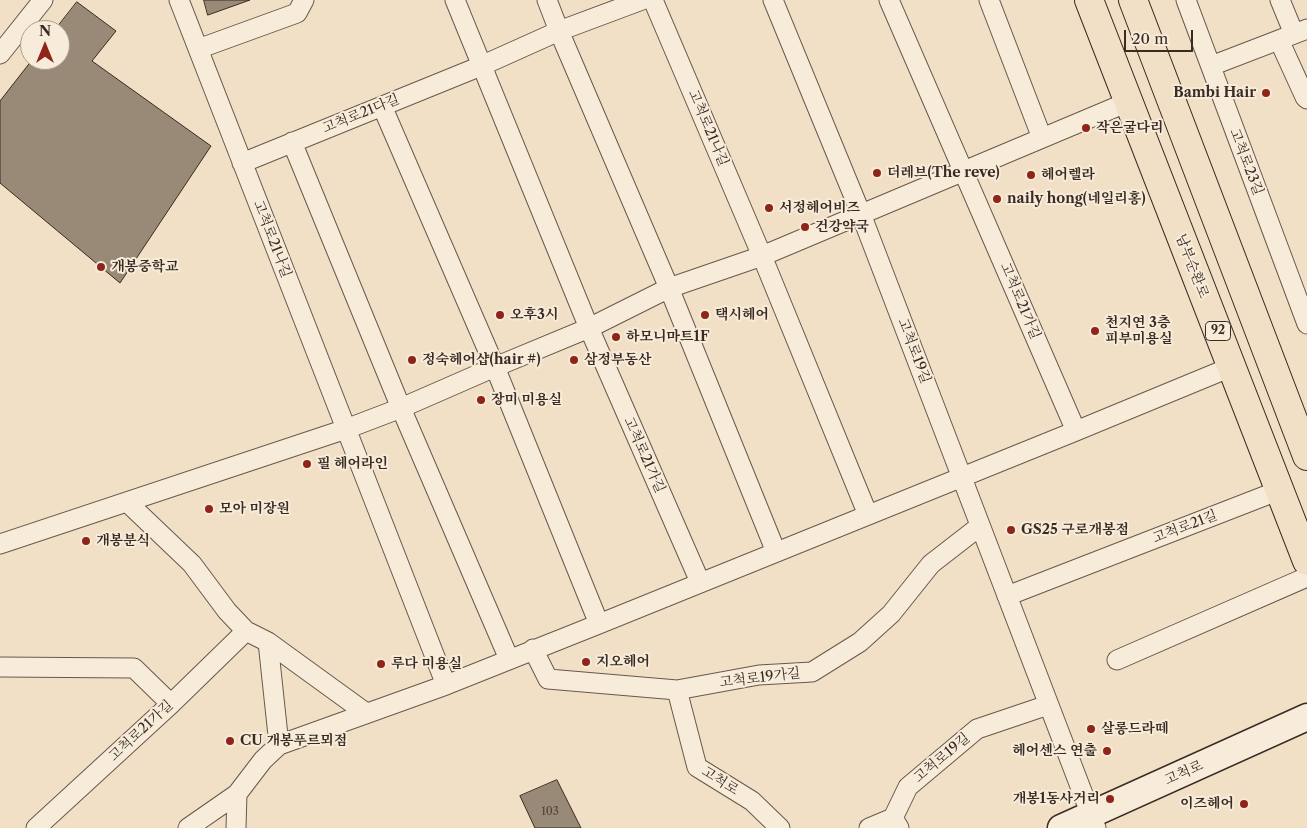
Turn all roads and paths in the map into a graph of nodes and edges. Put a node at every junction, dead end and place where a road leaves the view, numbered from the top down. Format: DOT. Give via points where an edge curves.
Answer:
graph roads {
  1 [pos="43,0"];
  2 [pos="179,0"];
  3 [pos="304,0"];
  4 [pos="455,0"];
  5 [pos="548,0"];
  6 [pos="642,0"];
  7 [pos="653,0"];
  8 [pos="773,0"];
  9 [pos="889,0"];
  10 [pos="990,0"];
  11 [pos="1089,0"];
  12 [pos="1133,0"];
  13 [pos="1186,0"];
  14 [pos="1280,0"];
  15 [pos="559,31"];
  16 [pos="1293,34"];
  17 [pos="198,49"];
  18 [pos="0,54"];
  19 [pos="480,66"];
  20 [pos="1210,66"];
  21 [pos="1307,99"];
  22 [pos="1128,102"];
  23 [pos="382,106"];
  24 [pos="1042,138"];
  25 [pos="292,142"];
  26 [pos="242,163"];
  27 [pos="964,171"];
  28 [pos="861,214"];
  29 [pos="762,256"];
  30 [pos="669,288"];
  31 [pos="1307,324"];
  32 [pos="589,328"];
  33 [pos="495,366"];
  34 [pos="1231,366"];
  35 [pos="401,408"];
  36 [pos="346,429"];
  37 [pos="1076,431"];
  38 [pos="1307,456"];
  39 [pos="961,477"];
  40 [pos="1280,490"];
  41 [pos="127,502"];
  42 [pos="868,515"];
  43 [pos="980,526"];
  44 [pos="0,544"];
  45 [pos="776,552"];
  46 [pos="1307,561"];
  47 [pos="1307,577"];
  48 [pos="700,582"];
  49 [pos="1007,596"];
  50 [pos="599,624"];
  51 [pos="246,631"];
  52 [pos="268,642"];
  53 [pos="533,649"];
  54 [pos="509,659"];
  55 [pos="1117,660"];
  56 [pos="0,666"];
  57 [pos="446,685"];
  58 [pos="677,690"];
  59 [pos="171,704"];
  60 [pos="1048,705"];
  61 [pos="366,713"];
  62 [pos="1307,717"];
  63 [pos="279,745"];
  64 [pos="237,794"];
  65 [pos="1093,822"];
  66 [pos="896,823"];
  67 [pos="36,828"];
  68 [pos="188,828"];
  69 [pos="236,828"];
  70 [pos="780,828"];
  71 [pos="869,828"];
  72 [pos="1061,828"];
  1 -- 18 [label="street"];
  2 -- 17 [label="street, 고척로21나길"];
  3 -- 17 [label="street" via="297,13"];
  4 -- 19 [label="street"];
  5 -- 15 [label="street"];
  6 -- 15 [label="street, 고척로21다길"];
  7 -- 29 [label="street, 고척로21나길"];
  8 -- 28 [label="street, 고척로19길"];
  9 -- 27 [label="street"];
  10 -- 24 [label="street"];
  11 -- 22 [label="main road, 남부순환로 / 92"];
  12 -- 38 [label="main road"];
  13 -- 20 [label="street, 고척로23길"];
  14 -- 16 [label="street"];
  15 -- 19 [label="street, 고척로21다길"];
  15 -- 30 [label="street"];
  16 -- 20 [label="street"];
  16 -- 21 [label="street"];
  17 -- 26 [label="street, 고척로21나길"];
  19 -- 23 [label="street, 고척로21다길"];
  19 -- 32 [label="street"];
  20 -- 31 [label="street, 고척로23길"];
  22 -- 24 [label="street"];
  22 -- 34 [label="main road, 남부순환로 / 92"];
  23 -- 25 [label="street, 고척로21다길"];
  23 -- 33 [label="street"];
  24 -- 27 [label="street"];
  25 -- 26 [label="street, 고척로21다길"];
  25 -- 35 [label="street"];
  26 -- 36 [label="street, 고척로21나길"];
  27 -- 28 [label="street"];
  27 -- 37 [label="street, 고척로21가길"];
  28 -- 29 [label="street"];
  28 -- 39 [label="street, 고척로19길"];
  29 -- 30 [label="street"];
  29 -- 42 [label="street"];
  30 -- 32 [label="street"];
  30 -- 45 [label="street"];
  32 -- 33 [label="street"];
  32 -- 48 [label="street, 고척로21가길"];
  33 -- 35 [label="street"];
  33 -- 50 [label="street"];
  34 -- 37 [label="street"];
  34 -- 40 [label="main road, 남부순환로 / 92"];
  35 -- 36 [label="street"];
  35 -- 54 [label="street"];
  36 -- 41 [label="street"];
  36 -- 57 [label="street"];
  37 -- 39 [label="street"];
  39 -- 42 [label="street"];
  39 -- 43 [label="street, 고척로19길"];
  40 -- 46 [label="main road, 남부순환로 / 92"];
  40 -- 49 [label="street, 고척로21길"];
  41 -- 44 [label="street"];
  41 -- 51 [label="street" via="192,564 226,611"];
  42 -- 45 [label="street"];
  43 -- 49 [label="street, 고척로19길"];
  43 -- 58 [label="street, 고척로19가길" via="930,564 891,614 860,642 812,672 759,675"];
  45 -- 48 [label="street"];
  47 -- 55 [label="street"];
  48 -- 50 [label="street"];
  49 -- 60 [label="street, 고척로19길"];
  50 -- 53 [label="street"];
  51 -- 52 [label="street"];
  51 -- 59 [label="street, 고척로21가길"];
  52 -- 61 [label="street"];
  52 -- 63 [label="street"];
  53 -- 54 [label="street"];
  53 -- 58 [label="street, 고척로19가길" via="548,678"];
  54 -- 57 [label="street"];
  56 -- 59 [label="street" via="134,668"];
  57 -- 61 [label="street"];
  58 -- 70 [label="street, 고척로" via="697,767 752,801"];
  59 -- 67 [label="street, 고척로21가길"];
  60 -- 65 [label="street, 고척로19길"];
  60 -- 66 [label="street, 고척로19길" via="977,729 908,787"];
  61 -- 63 [label="street"];
  62 -- 65 [label="main road, 고척로"];
  63 -- 64 [label="street"];
  64 -- 68 [label="street"];
  64 -- 69 [label="street"];
  65 -- 72 [label="main road, 고척로"];
  66 -- 71 [label="street"];
}
